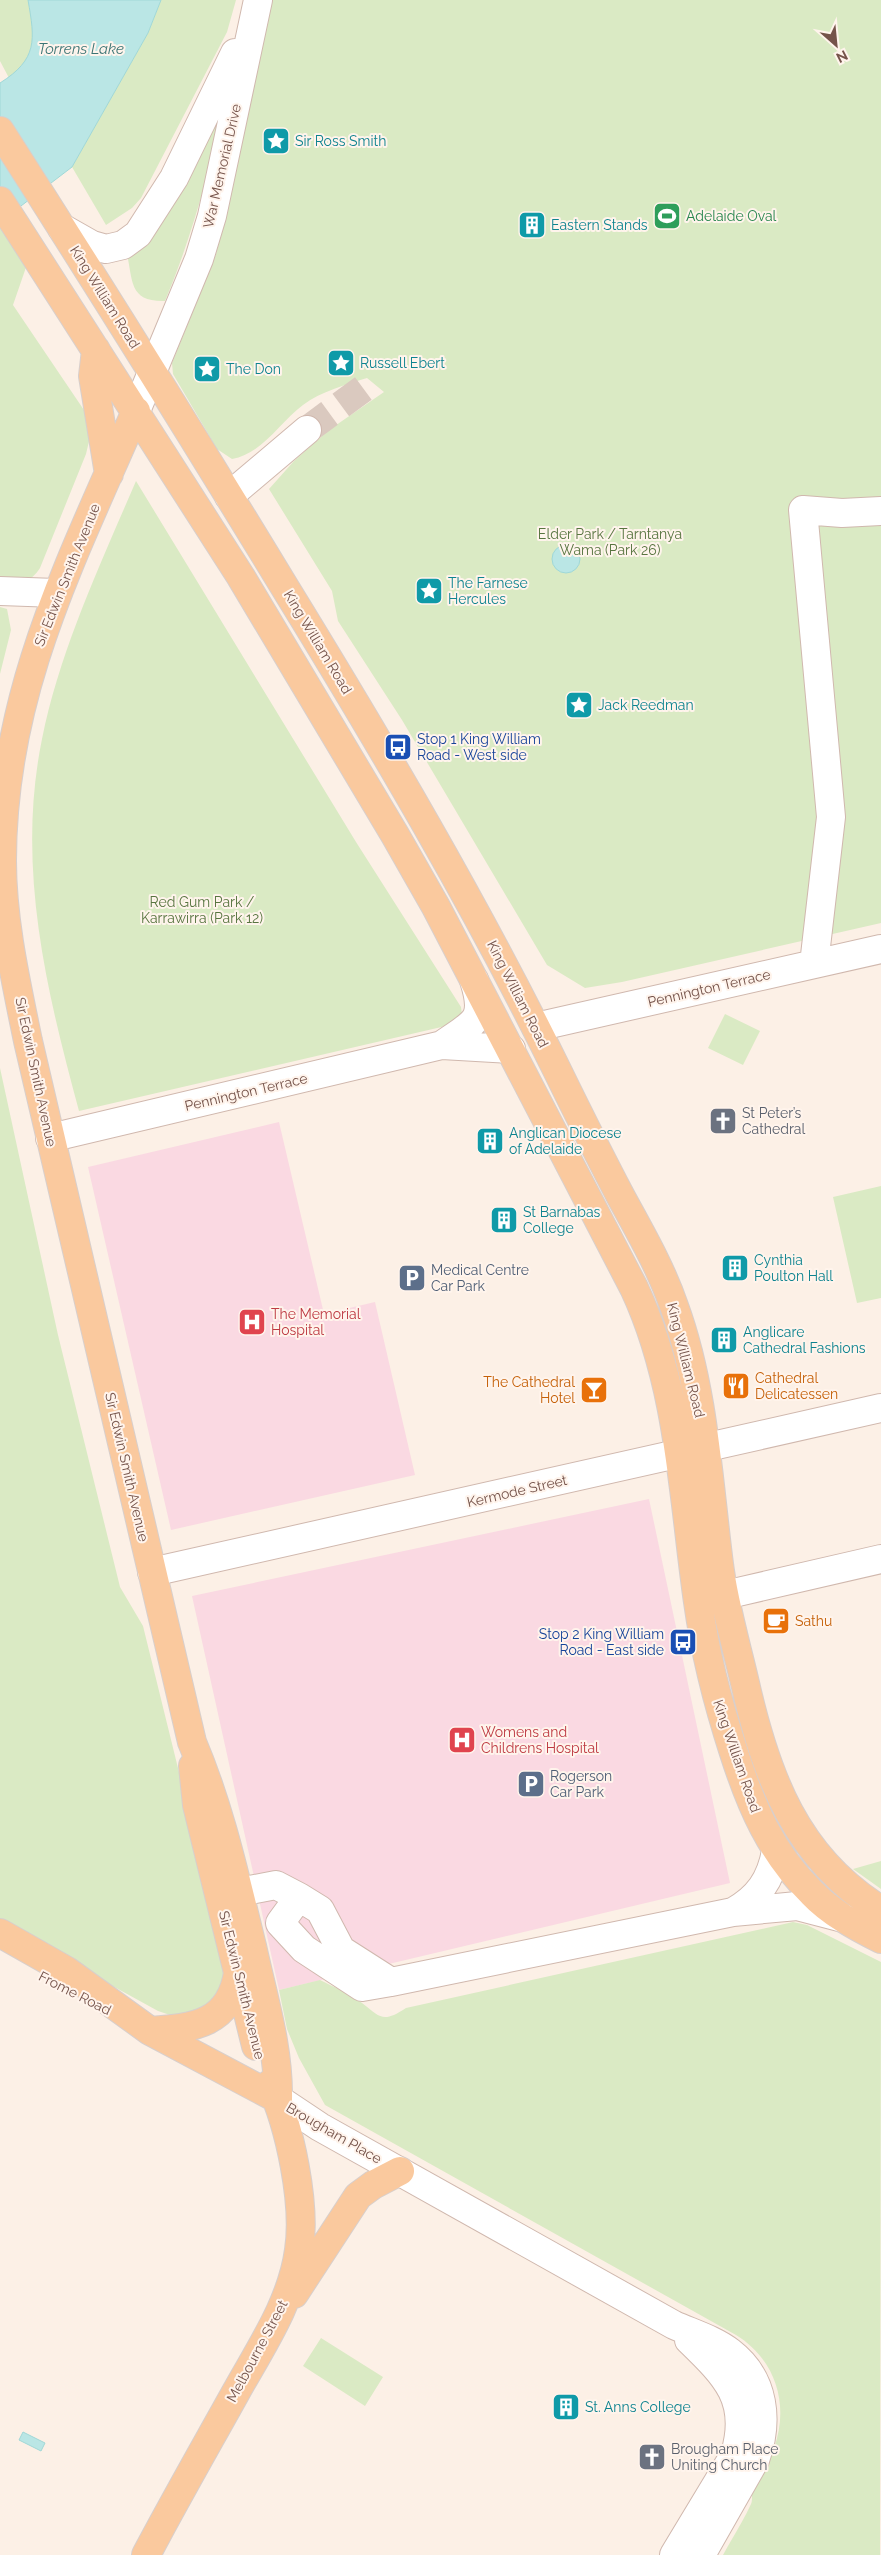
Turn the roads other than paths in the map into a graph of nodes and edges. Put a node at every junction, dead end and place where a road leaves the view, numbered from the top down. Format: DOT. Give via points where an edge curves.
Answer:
graph roads {
  1 [pos="257,1"];
  2 [pos="0,131"];
  3 [pos="0,201"];
  4 [pos="62,228"];
  5 [pos="96,350"];
  6 [pos="152,372"];
  7 [pos="136,411"];
  8 [pos="307,430"];
  9 [pos="109,475"];
  10 [pos="229,496"];
  11 [pos="881,511"];
  12 [pos="0,591"];
  13 [pos="56,593"];
  14 [pos="881,949"];
  15 [pos="814,964"];
  16 [pos="478,987"];
  17 [pos="536,1027"];
  18 [pos="442,1045"];
  19 [pos="511,1049"];
  20 [pos="50,1138"];
  21 [pos="881,1408"];
  22 [pos="706,1448"];
  23 [pos="679,1454"];
  24 [pos="881,1559"];
  25 [pos="152,1572"];
  26 [pos="725,1595"];
  27 [pos="192,1742"];
  28 [pos="805,1839"];
  29 [pos="776,1851"];
  30 [pos="239,1892"];
  31 [pos="298,1897"];
  32 [pos="807,1901"];
  33 [pos="881,1910"];
  34 [pos="733,1912"];
  35 [pos="328,1924"];
  36 [pos="0,1933"];
  37 [pos="881,1939"];
  38 [pos="304,1949"];
  39 [pos="0,1955"];
  40 [pos="238,1973"];
  41 [pos="391,1982"];
  42 [pos="150,2031"];
  43 [pos="278,2100"];
  44 [pos="400,2171"];
  45 [pos="276,2320"];
  46 [pos="674,2325"];
  47 [pos="146,2555"];
  48 [pos="674,2555"];
  49 [pos="701,2555"];
  1 -- 4 [label="street" via="215,98 182,162 138,234 123,245 106,249"];
  1 -- 6 [label="street, War Memorial Drive" via="212,216 199,259"];
  2 -- 4 [label="main road, King William Road"];
  3 -- 5 [label="main road, King William Road"];
  4 -- 6 [label="main road, King William Road"];
  5 -- 7 [label="main road, King William Road"];
  5 -- 9 [label="main road" via="93,376"];
  6 -- 7 [label="street, War Memorial Drive"];
  6 -- 10 [label="main road, King William Road"];
  7 -- 9 [label="main road, Sir Edwin Smith Avenue"];
  7 -- 16 [label="main road, King William Road" via="303,679 400,843"];
  8 -- 10 [label="street"];
  9 -- 13 [label="main road, Sir Edwin Smith Avenue"];
  10 -- 17 [label="main road, King William Road" via="387,755"];
  11 -- 15 [label="street" via="803,510 831,817"];
  12 -- 13 [label="street"];
  13 -- 20 [label="main road, Sir Edwin Smith Avenue" via="31,665 14,732 4,798 2,862 9,946"];
  14 -- 15 [label="street, Pennington Terrace"];
  15 -- 17 [label="street, Pennington Terrace"];
  16 -- 17 [label="main road" via="509,1020"];
  16 -- 18 [label="street, Pennington Terrace" via="480,1012 472,1024"];
  16 -- 19 [label="main road, King William Road"];
  17 -- 22 [label="main road, King William Road" via="673,1303 689,1360"];
  18 -- 19 [label="street, Pennington Terrace"];
  18 -- 20 [label="street, Pennington Terrace"];
  19 -- 23 [label="main road, King William Road" via="644,1309 663,1370"];
  20 -- 25 [label="main road, Sir Edwin Smith Avenue"];
  21 -- 22 [label="street, Kermode Street"];
  22 -- 23 [label="street, Kermode Street"];
  22 -- 26 [label="main road, King William Road"];
  23 -- 25 [label="street, Kermode Street"];
  23 -- 29 [label="main road, King William Road" via="698,1604 718,1699 750,1799"];
  24 -- 26 [label="street"];
  25 -- 27 [label="main road, Sir Edwin Smith Avenue"];
  26 -- 28 [label="main road, King William Road" via="759,1742 780,1798"];
  27 -- 30 [label="main road, Sir Edwin Smith Avenue" via="216,1800"];
  27 -- 40 [label="main road, Sir Edwin Smith Avenue" via="197,1805"];
  28 -- 32 [label="main road" via="820,1867 820,1880"];
  28 -- 33 [label="main road, King William Road" via="847,1885"];
  29 -- 32 [label="main road, King William Road"];
  29 -- 34 [label="street" via="765,1884 752,1900"];
  30 -- 31 [label="street" via="276,1885"];
  30 -- 43 [label="main road, Sir Edwin Smith Avenue" via="277,2058"];
  31 -- 35 [label="street" via="320,1910"];
  31 -- 38 [label="street" via="280,1923"];
  32 -- 34 [label="street"];
  32 -- 37 [label="main road, King William Road"];
  34 -- 41 [label="street"];
  35 -- 38 [label="street"];
  35 -- 41 [label="street" via="341,1950"];
  36 -- 42 [label="main road, Brougham Place" via="67,1972"];
  38 -- 41 [label="street" via="362,1987"];
  39 -- 42 [label="main road, Frome Road"];
  40 -- 42 [label="main road" via="230,1999 209,2020 185,2028"];
  40 -- 43 [label="main road, Sir Edwin Smith Avenue" via="255,2043"];
  42 -- 43 [label="main road, Brougham Place"];
  43 -- 44 [label="street, Brougham Place"];
  43 -- 45 [label="main road, Melbourne Street" via="299,2189 300,2228 296,2268"];
  44 -- 45 [label="main road" via="358,2196"];
  44 -- 46 [label="street, Brougham Place"];
  45 -- 47 [label="main road, Melbourne Street"];
  46 -- 48 [label="street, Brougham Place" via="730,2384 741,2419 735,2454"];
  46 -- 49 [label="street, Brougham Place" via="729,2352 748,2370 758,2387 762,2405 760,2444 755,2460"];
}
